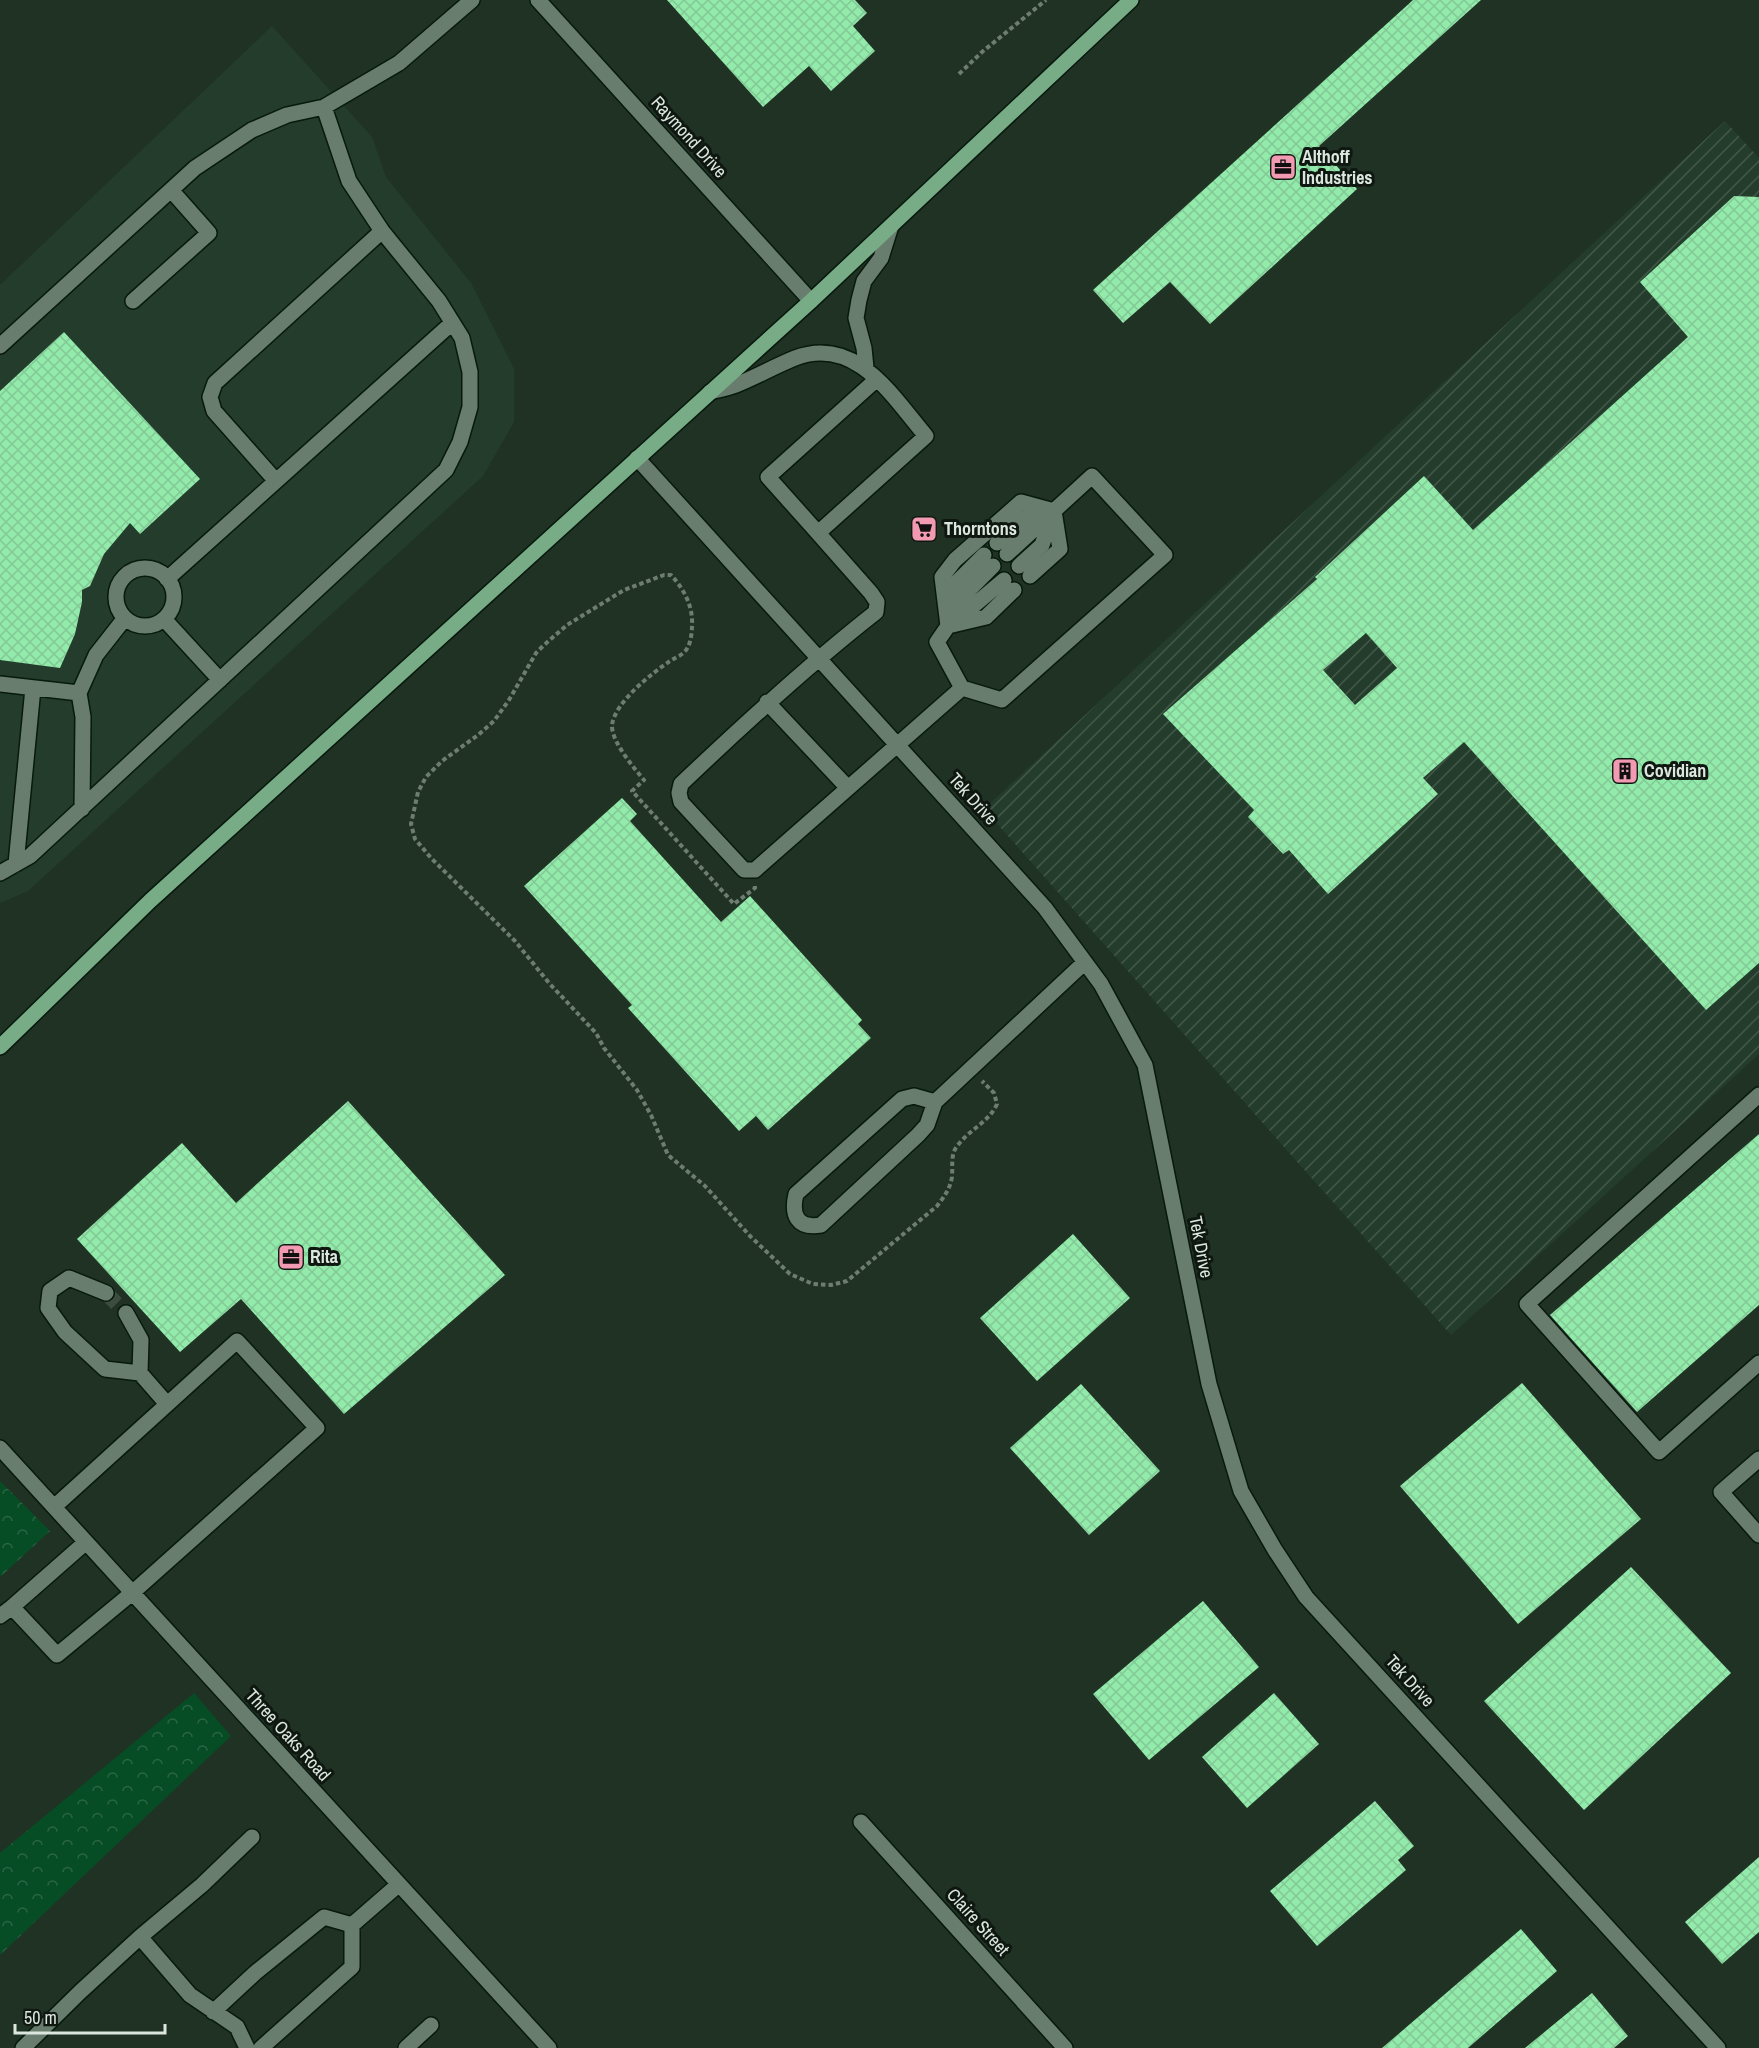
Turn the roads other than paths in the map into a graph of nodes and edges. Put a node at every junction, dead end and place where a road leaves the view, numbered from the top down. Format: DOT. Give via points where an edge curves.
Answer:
graph roads {
  1 [pos="472,0"];
  2 [pos="538,0"];
  3 [pos="1131,0"];
  4 [pos="324,107"];
  5 [pos="171,190"];
  6 [pos="891,226"];
  7 [pos="382,231"];
  8 [pos="811,301"];
  9 [pos="133,302"];
  10 [pos="453,323"];
  11 [pos="0,346"];
  12 [pos="871,374"];
  13 [pos="710,392"];
  14 [pos="637,458"];
  15 [pos="276,481"];
  16 [pos="1054,511"];
  17 [pos="818,533"];
  18 [pos="1002,548"];
  19 [pos="988,561"];
  20 [pos="1025,571"];
  21 [pos="167,579"];
  22 [pos="1009,585"];
  23 [pos="125,618"];
  24 [pos="164,619"];
  25 [pos="948,626"];
  26 [pos="818,658"];
  27 [pos="220,680"];
  28 [pos="0,684"];
  29 [pos="33,688"];
  30 [pos="962,688"];
  31 [pos="79,693"];
  32 [pos="767,702"];
  33 [pos="897,744"];
  34 [pos="848,788"];
  35 [pos="82,809"];
  36 [pos="16,864"];
  37 [pos="0,873"];
  38 [pos="1085,962"];
  39 [pos="0,1047"];
  40 [pos="1759,1095"];
  41 [pos="935,1102"];
  42 [pos="106,1293"];
  43 [pos="126,1313"];
  44 [pos="1759,1363"];
  45 [pos="140,1373"];
  46 [pos="167,1404"];
  47 [pos="0,1448"];
  48 [pos="1759,1459"];
  49 [pos="54,1507"];
  50 [pos="1759,1535"];
  51 [pos="86,1542"];
  52 [pos="132,1593"];
  53 [pos="12,1607"];
  54 [pos="0,1616"];
  55 [pos="861,1822"];
  56 [pos="252,1837"];
  57 [pos="398,1885"];
  58 [pos="352,1925"];
  59 [pos="140,1937"];
  60 [pos="213,2012"];
  61 [pos="431,2025"];
  62 [pos="23,2048"];
  63 [pos="247,2048"];
  64 [pos="261,2048"];
  65 [pos="406,2048"];
  66 [pos="549,2048"];
  67 [pos="1065,2048"];
  68 [pos="1718,2048"];
  1 -- 4 [label="street" via="399,63"];
  2 -- 8 [label="street, Raymond Drive"];
  3 -- 6 [label="main road"];
  4 -- 5 [label="street" via="287,115 252,130 195,168"];
  4 -- 7 [label="street" via="349,181"];
  5 -- 9 [label="street" via="209,233"];
  5 -- 11 [label="street"];
  6 -- 8 [label="main road"];
  6 -- 12 [label="street" via="881,258 864,281 856,318"];
  7 -- 10 [label="street"];
  7 -- 15 [label="street" via="215,383 210,397 214,411"];
  8 -- 13 [label="main road"];
  10 -- 15 [label="street"];
  10 -- 27 [label="street" via="462,338 470,372 470,407 460,442 446,470"];
  12 -- 13 [label="street" via="850,359 814,353"];
  12 -- 17 [label="street" via="768,477"];
  12 -- 17 [label="street" via="926,436"];
  13 -- 14 [label="main road"];
  14 -- 26 [label="street, Tek Drive"];
  14 -- 39 [label="main road" via="150,901"];
  15 -- 21 [label="street"];
  16 -- 18 [label="street"];
  16 -- 20 [label="street" via="1060,549"];
  16 -- 25 [label="street" via="1021,502 955,560 942,577"];
  16 -- 30 [label="street" via="1092,476 1165,555 1002,700"];
  17 -- 26 [label="street" via="877,602 876,612"];
  19 -- 25 [label="street"];
  21 -- 23 [label="street" via="160,572 140,568 124,577 116,593"];
  21 -- 24 [label="street" via="174,597 173,607"];
  22 -- 25 [label="street" via="987,616"];
  23 -- 24 [label="street" via="141,626"];
  23 -- 31 [label="street" via="96,654"];
  24 -- 27 [label="street"];
  25 -- 30 [label="street" via="937,642"];
  26 -- 32 [label="street"];
  26 -- 33 [label="street, Tek Drive"];
  27 -- 35 [label="street"];
  28 -- 29 [label="street"];
  29 -- 31 [label="street"];
  29 -- 36 [label="street"];
  30 -- 33 [label="street"];
  31 -- 35 [label="street" via="83,717"];
  32 -- 34 [label="street"];
  32 -- 34 [label="street" via="681,784 679,793 681,801 744,870 755,870"];
  33 -- 34 [label="street"];
  33 -- 38 [label="street, Tek Drive" via="1044,908"];
  35 -- 36 [label="street"];
  36 -- 37 [label="street"];
  38 -- 41 [label="street"];
  38 -- 68 [label="street, Tek Drive" via="1144,1065 1209,1384 1246,1501 1306,1597"];
  40 -- 44 [label="street" via="1527,1304 1659,1452"];
  41 -- 41 [label="street" via="927,1125 918,1135 829,1218 812,1226 795,1215 796,1194 902,1099 914,1096"];
  42 -- 45 [label="street" via="69,1278 50,1291 48,1308 65,1332 105,1369"];
  43 -- 45 [label="street" via="141,1340"];
  45 -- 46 [label="street"];
  46 -- 49 [label="street"];
  46 -- 52 [label="street" via="237,1341 316,1428"];
  47 -- 49 [label="street, Three Oaks Road"];
  48 -- 50 [label="street" via="1721,1492"];
  49 -- 51 [label="street, Three Oaks Road"];
  51 -- 52 [label="street, Three Oaks Road"];
  51 -- 53 [label="street"];
  52 -- 53 [label="street" via="57,1655"];
  52 -- 57 [label="street, Three Oaks Road"];
  53 -- 54 [label="street"];
  55 -- 67 [label="street, Claire Street"];
  56 -- 59 [label="street"];
  57 -- 58 [label="street"];
  57 -- 66 [label="street, Three Oaks Road"];
  58 -- 60 [label="street" via="324,1917"];
  58 -- 64 [label="street" via="352,1967"];
  59 -- 60 [label="street" via="190,1995"];
  59 -- 62 [label="street"];
  60 -- 63 [label="street" via="237,2027"];
  61 -- 65 [label="street"];
}
